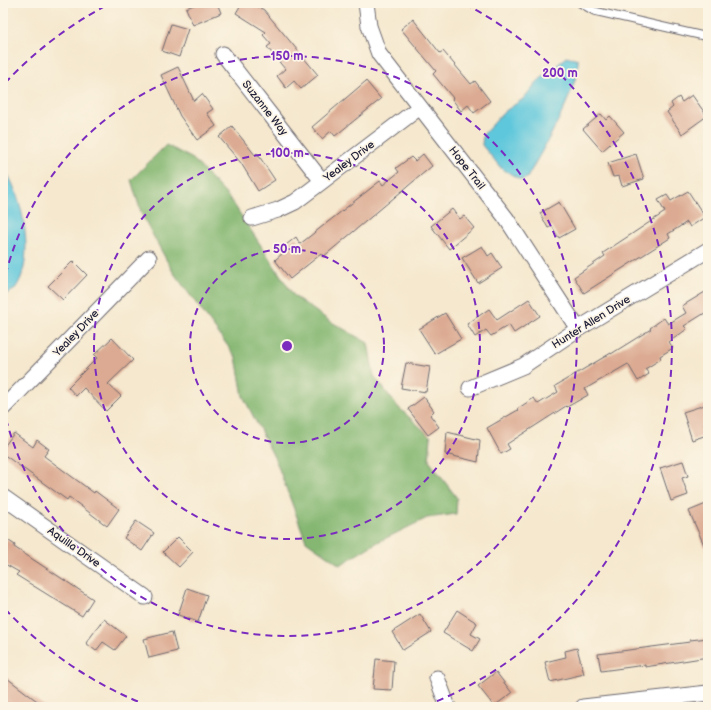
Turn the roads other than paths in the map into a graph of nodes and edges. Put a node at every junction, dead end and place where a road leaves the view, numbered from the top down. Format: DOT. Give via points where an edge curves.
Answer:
graph roads {
  1 [pos="366,3"];
  2 [pos="580,3"];
  3 [pos="708,37"];
  4 [pos="223,54"];
  5 [pos="420,107"];
  6 [pos="322,181"];
  7 [pos="252,218"];
  8 [pos="708,250"];
  9 [pos="149,258"];
  10 [pos="578,329"];
  11 [pos="470,388"];
  12 [pos="3,408"];
  13 [pos="3,497"];
  14 [pos="145,597"];
  15 [pos="437,678"];
  16 [pos="708,693"];
  17 [pos="448,707"];
  18 [pos="583,707"];
  1 -- 5 [label="street, Hope Trail" via="369,26 379,54"];
  2 -- 3 [label="lane" via="594,11"];
  4 -- 6 [label="street, Suzanne Way"];
  5 -- 6 [label="street, Yealey Drive"];
  5 -- 10 [label="street, Hope Trail" via="506,218"];
  6 -- 7 [label="street, Yealey Drive" via="294,202"];
  8 -- 10 [label="street, Hunter Allen Drive"];
  9 -- 12 [label="street, Yealey Drive"];
  10 -- 11 [label="street, Hunter Allen Drive" via="523,366"];
  13 -- 14 [label="street, Aquilla Drive"];
  15 -- 17 [label="street"];
  16 -- 18 [label="street"];
}
